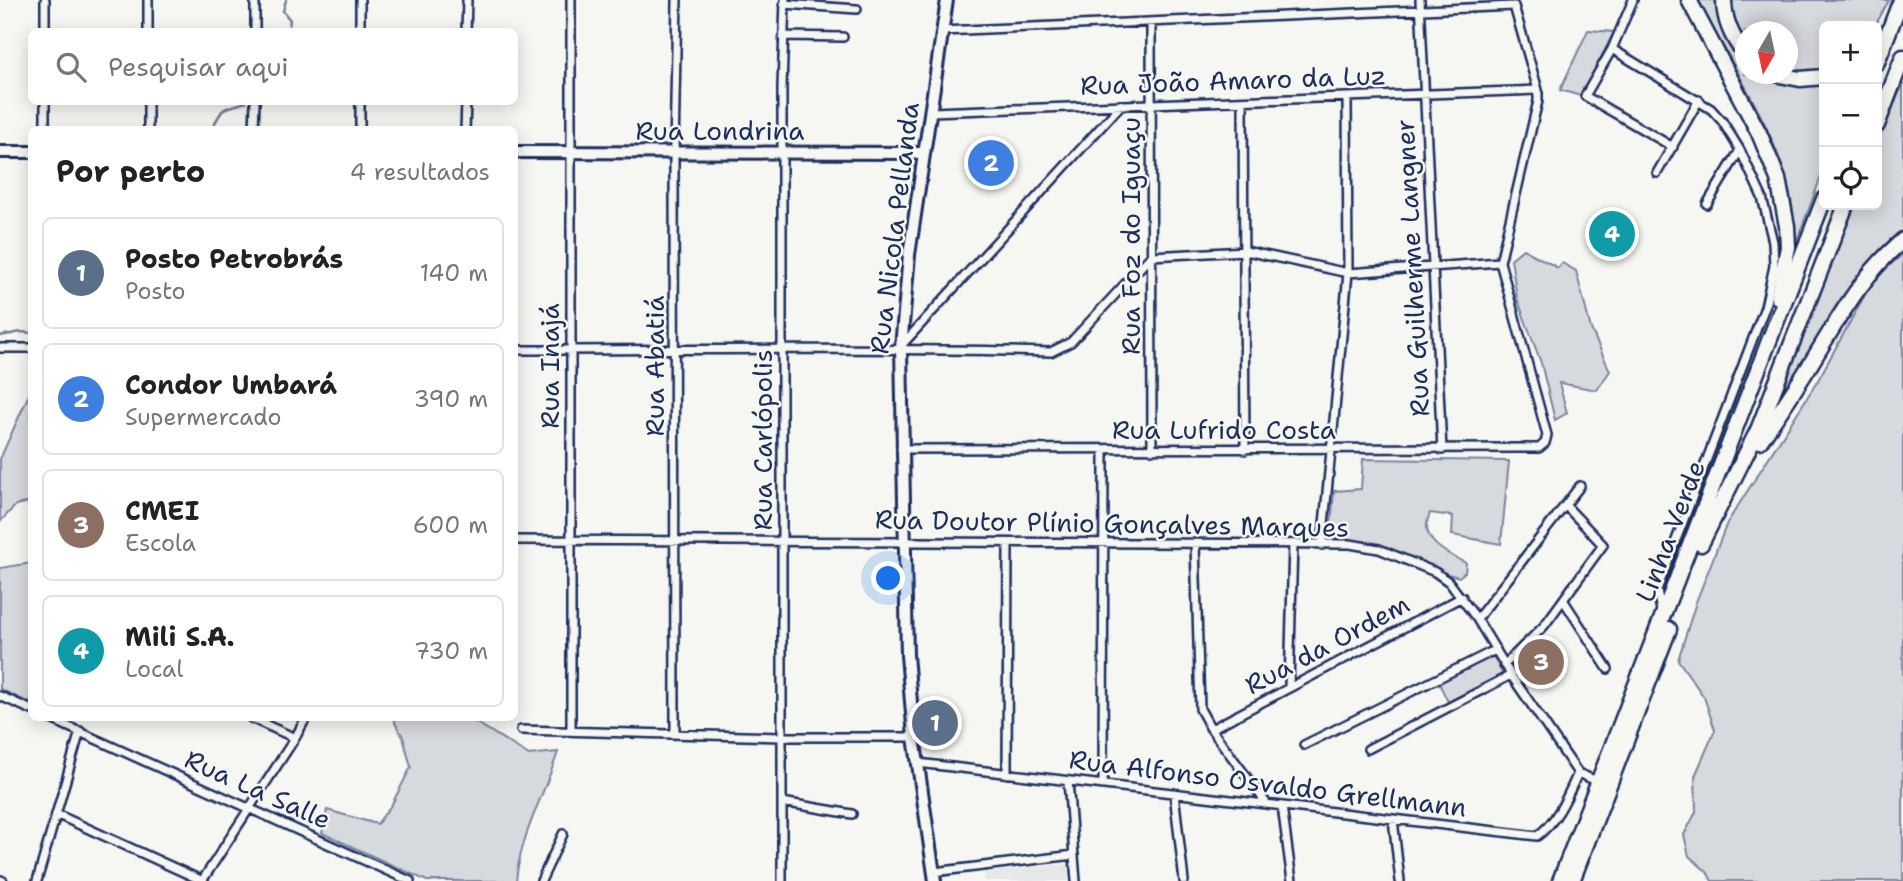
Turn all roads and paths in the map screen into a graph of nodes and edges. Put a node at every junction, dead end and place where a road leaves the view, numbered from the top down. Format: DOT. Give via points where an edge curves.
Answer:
graph roads {
  1 [pos="45,0"];
  2 [pos="148,0"];
  3 [pos="255,0"];
  4 [pos="360,0"];
  5 [pos="467,0"];
  6 [pos="571,0"];
  7 [pos="677,0"];
  8 [pos="947,0"];
  9 [pos="1420,0"];
  10 [pos="1633,0"];
  11 [pos="1689,0"];
  12 [pos="1724,0"];
  13 [pos="785,2"];
  14 [pos="1516,3"];
  15 [pos="1900,3"];
  16 [pos="856,9"];
  17 [pos="1420,10"];
  18 [pos="1151,22"];
  19 [pos="45,28"];
  20 [pos="148,28"];
  21 [pos="255,28"];
  22 [pos="360,28"];
  23 [pos="466,28"];
  24 [pos="942,31"];
  25 [pos="1882,32"];
  26 [pos="783,36"];
  27 [pos="843,37"];
  28 [pos="1735,40"];
  29 [pos="1612,49"];
  30 [pos="1882,49"];
  31 [pos="1903,57"];
  32 [pos="1819,77"];
  33 [pos="1798,79"];
  34 [pos="1538,90"];
  35 [pos="1424,93"];
  36 [pos="1347,97"];
  37 [pos="1243,100"];
  38 [pos="1699,100"];
  39 [pos="1151,103"];
  40 [pos="45,105"];
  41 [pos="148,105"];
  42 [pos="254,105"];
  43 [pos="360,105"];
  44 [pos="466,105"];
  45 [pos="1121,105"];
  46 [pos="930,112"];
  47 [pos="1882,112"];
  48 [pos="45,126"];
  49 [pos="148,126"];
  50 [pos="254,126"];
  51 [pos="360,126"];
  52 [pos="466,126"];
  53 [pos="1673,147"];
  54 [pos="1740,150"];
  55 [pos="0,152"];
  56 [pos="28,152"];
  57 [pos="518,152"];
  58 [pos="570,152"];
  59 [pos="674,153"];
  60 [pos="782,153"];
  61 [pos="925,153"];
  62 [pos="1657,173"];
  63 [pos="1707,204"];
  64 [pos="1820,210"];
  65 [pos="1844,210"];
  66 [pos="1903,240"];
  67 [pos="1245,251"];
  68 [pos="1151,256"];
  69 [pos="1500,262"];
  70 [pos="1432,267"];
  71 [pos="1348,274"];
  72 [pos="1769,342"];
  73 [pos="901,347"];
  74 [pos="0,348"];
  75 [pos="28,348"];
  76 [pos="518,350"];
  77 [pos="570,350"];
  78 [pos="675,350"];
  79 [pos="783,351"];
  80 [pos="901,449"];
  81 [pos="1104,450"];
  82 [pos="1152,450"];
  83 [pos="1245,450"];
  84 [pos="1330,450"];
  85 [pos="1442,450"];
  86 [pos="1736,477"];
  87 [pos="1580,486"];
  88 [pos="1566,506"];
  89 [pos="518,540"];
  90 [pos="569,540"];
  91 [pos="675,541"];
  92 [pos="782,541"];
  93 [pos="904,542"];
  94 [pos="1008,543"];
  95 [pos="1102,543"];
  96 [pos="1195,544"];
  97 [pos="1293,544"];
  98 [pos="1322,545"];
  99 [pos="1462,597"];
  100 [pos="1564,601"];
  101 [pos="1477,619"];
  102 [pos="1663,619"];
  103 [pos="1495,650"];
  104 [pos="1504,665"];
  105 [pos="1608,669"];
  106 [pos="1511,675"];
  107 [pos="1289,687"];
  108 [pos="0,695"];
  109 [pos="28,708"];
  110 [pos="56,721"];
  111 [pos="258,721"];
  112 [pos="304,721"];
  113 [pos="1211,729"];
  114 [pos="521,730"];
  115 [pos="80,731"];
  116 [pos="571,731"];
  117 [pos="675,733"];
  118 [pos="782,737"];
  119 [pos="914,737"];
  120 [pos="295,738"];
  121 [pos="1304,745"];
  122 [pos="1368,749"];
  123 [pos="918,763"];
  124 [pos="1578,773"];
  125 [pos="1007,774"];
  126 [pos="1068,781"];
  127 [pos="1599,782"];
  128 [pos="1103,785"];
  129 [pos="1174,793"];
  130 [pos="782,802"];
  131 [pos="1267,804"];
  132 [pos="1282,806"];
  133 [pos="250,808"];
  134 [pos="56,814"];
  135 [pos="852,814"];
  136 [pos="1393,819"];
  137 [pos="563,834"];
  138 [pos="1074,855"];
  139 [pos="934,876"];
  140 [pos="37,881"];
  141 [pos="202,881"];
  142 [pos="410,881"];
  143 [pos="541,881"];
  144 [pos="782,881"];
  145 [pos="1076,881"];
  146 [pos="1184,881"];
  147 [pos="1292,881"];
  148 [pos="1400,881"];
  149 [pos="1560,881"];
  150 [pos="1572,881"];
  1 -- 19 [label="street"];
  2 -- 20 [label="street"];
  3 -- 21 [label="street"];
  4 -- 22 [label="street"];
  5 -- 23 [label="street"];
  6 -- 58 [label="street, Rua Inajá"];
  7 -- 59 [label="street, Rua Abatiá"];
  8 -- 24 [label="main road, Rua Nicola Pellanda"];
  9 -- 17 [label="street, Rua Guilherme Langner"];
  10 -- 29 [label="street"];
  11 -- 72 [label="highway" via="1778,179 1788,247"];
  12 -- 28 [label="highway"];
  13 -- 16 [label="street"];
  13 -- 26 [label="street, Rua Carlópolis"];
  14 -- 17 [label="street"];
  14 -- 34 [label="street"];
  15 -- 25 [label="highway"];
  15 -- 30 [label="highway"];
  17 -- 18 [label="street"];
  17 -- 35 [label="street, Rua Guilherme Langner"];
  18 -- 24 [label="street"];
  18 -- 39 [label="street, Rua Foz do Iguaçu"];
  24 -- 46 [label="main road, Rua Nicola Pellanda"];
  26 -- 27 [label="street"];
  26 -- 60 [label="street, Rua Carlópolis"];
  29 -- 38 [label="street"];
  29 -- 53 [label="street" via="1585,96"];
  31 -- 47 [label="highway"];
  32 -- 33 [label="highway"];
  34 -- 35 [label="street, Rua João Amaro da Luz"];
  34 -- 69 [label="street"];
  35 -- 36 [label="street, Rua João Amaro da Luz"];
  35 -- 70 [label="street, Rua Guilherme Langner"];
  36 -- 37 [label="street, Rua João Amaro da Luz"];
  36 -- 71 [label="street"];
  37 -- 39 [label="street, Rua João Amaro da Luz"];
  37 -- 67 [label="street"];
  38 -- 53 [label="street"];
  38 -- 54 [label="street" via="1721,121"];
  39 -- 45 [label="street, Rua João Amaro da Luz"];
  39 -- 68 [label="street, Rua Foz do Iguaçu"];
  40 -- 48 [label="street"];
  41 -- 49 [label="street"];
  42 -- 50 [label="street"];
  43 -- 51 [label="street"];
  44 -- 52 [label="street"];
  45 -- 46 [label="street, Rua João Amaro da Luz"];
  45 -- 73 [label="street"];
  46 -- 61 [label="main road, Rua Nicola Pellanda"];
  53 -- 62 [label="street"];
  54 -- 63 [label="street"];
  54 -- 102 [label="street" via="1762,197 1774,266 1765,307 1657,590"];
  55 -- 56 [label="main road"];
  57 -- 58 [label="main road, Rua Londrina"];
  58 -- 59 [label="main road, Rua Londrina"];
  58 -- 77 [label="street, Rua Inajá"];
  59 -- 60 [label="main road, Rua Londrina"];
  59 -- 78 [label="street, Rua Abatiá"];
  60 -- 61 [label="main road, Rua Londrina"];
  60 -- 79 [label="street, Rua Carlópolis"];
  61 -- 73 [label="main road, Rua Nicola Pellanda"];
  64 -- 72 [label="highway, Linha Verde"];
  65 -- 86 [label="highway, Linha Verde"];
  66 -- 86 [label="highway" via="1850,298"];
  67 -- 68 [label="street"];
  67 -- 71 [label="street"];
  67 -- 83 [label="street"];
  68 -- 73 [label="street" via="1071,342 1051,352"];
  68 -- 82 [label="street, Rua Foz do Iguaçu"];
  69 -- 70 [label="street"];
  69 -- 85 [label="street, Rua Lufrido Costa" via="1547,435 1545,443 1539,448"];
  70 -- 71 [label="street"];
  70 -- 85 [label="street, Rua Guilherme Langner"];
  71 -- 84 [label="street"];
  72 -- 102 [label="highway, Linha Verde"];
  73 -- 79 [label="street"];
  73 -- 80 [label="main road, Rua Nicola Pellanda"];
  74 -- 75 [label="street"];
  76 -- 77 [label="street"];
  77 -- 78 [label="street"];
  77 -- 90 [label="street, Rua Inajá"];
  78 -- 79 [label="street"];
  78 -- 91 [label="street, Rua Abatiá"];
  79 -- 92 [label="street, Rua Carlópolis"];
  80 -- 81 [label="street, Rua Lufrido Costa"];
  80 -- 93 [label="main road, Rua Nicola Pellanda"];
  81 -- 82 [label="street, Rua Lufrido Costa"];
  81 -- 95 [label="street"];
  82 -- 83 [label="street, Rua Lufrido Costa"];
  83 -- 84 [label="street, Rua Lufrido Costa"];
  84 -- 85 [label="street, Rua Lufrido Costa"];
  84 -- 98 [label="street"];
  86 -- 150 [label="highway, Linha Verde" via="1701,544"];
  87 -- 88 [label="street"];
  88 -- 100 [label="street" via="1603,545"];
  88 -- 101 [label="street"];
  89 -- 90 [label="street, Rua Doutor Plínio Gonçalves Marques"];
  90 -- 91 [label="street, Rua Doutor Plínio Gonçalves Marques"];
  90 -- 116 [label="street, Rua Inajá"];
  91 -- 92 [label="street, Rua Doutor Plínio Gonçalves Marques"];
  91 -- 117 [label="street, Rua Abatiá"];
  92 -- 93 [label="street, Rua Doutor Plínio Gonçalves Marques"];
  92 -- 118 [label="street, Rua Carlópolis"];
  93 -- 94 [label="street, Rua Doutor Plínio Gonçalves Marques"];
  93 -- 119 [label="main road, Rua Nicola Pellanda"];
  94 -- 95 [label="street, Rua Doutor Plínio Gonçalves Marques"];
  94 -- 125 [label="street"];
  95 -- 96 [label="street, Rua Doutor Plínio Gonçalves Marques"];
  95 -- 128 [label="street"];
  96 -- 97 [label="street, Rua Doutor Plínio Gonçalves Marques"];
  96 -- 113 [label="street" via="1200,709"];
  97 -- 98 [label="street, Rua Doutor Plínio Gonçalves Marques"];
  97 -- 107 [label="street"];
  98 -- 99 [label="street, Rua Doutor Plínio Gonçalves Marques" via="1380,549 1434,572"];
  99 -- 101 [label="street, Rua Doutor Plínio Gonçalves Marques"];
  99 -- 107 [label="street, Rua da Ordem"];
  100 -- 104 [label="street"];
  100 -- 105 [label="street"];
  101 -- 103 [label="street, Rua Doutor Plínio Gonçalves Marques"];
  102 -- 127 [label="highway, Linha Verde"];
  103 -- 104 [label="street, Rua Doutor Plínio Gonçalves Marques"];
  103 -- 121 [label="street"];
  104 -- 106 [label="street, Rua Doutor Plínio Gonçalves Marques"];
  106 -- 122 [label="street"];
  106 -- 124 [label="street, Rua Doutor Plínio Gonçalves Marques"];
  107 -- 113 [label="street, Rua da Ordem"];
  108 -- 109 [label="street"];
  110 -- 115 [label="street, Rua La Salle"];
  111 -- 120 [label="street"];
  112 -- 120 [label="street"];
  113 -- 131 [label="street"];
  114 -- 116 [label="street"];
  115 -- 133 [label="street, Rua La Salle"];
  115 -- 134 [label="street"];
  116 -- 117 [label="street"];
  117 -- 118 [label="street"];
  118 -- 119 [label="street"];
  118 -- 130 [label="street, Rua Carlópolis"];
  119 -- 123 [label="main road, Rua Nicola Pellanda"];
  120 -- 133 [label="street"];
  123 -- 125 [label="street, Rua Alfonso Osvaldo Grellmann"];
  123 -- 139 [label="main road, Rua Nicola Pellanda"];
  124 -- 127 [label="street"];
  124 -- 136 [label="street, Rua Alfonso Osvaldo Grellmann" via="1547,829 1537,836"];
  125 -- 126 [label="street, Rua Alfonso Osvaldo Grellmann"];
  126 -- 128 [label="street, Rua Alfonso Osvaldo Grellmann"];
  126 -- 138 [label="street"];
  127 -- 149 [label="highway, Linha Verde"];
  128 -- 129 [label="street, Rua Alfonso Osvaldo Grellmann"];
  129 -- 131 [label="street, Rua Alfonso Osvaldo Grellmann"];
  129 -- 146 [label="street"];
  130 -- 135 [label="street"];
  130 -- 144 [label="street, Rua Carlópolis"];
  131 -- 132 [label="street, Rua Alfonso Osvaldo Grellmann"];
  132 -- 136 [label="street, Rua Alfonso Osvaldo Grellmann"];
  132 -- 147 [label="street"];
  133 -- 141 [label="street"];
  133 -- 142 [label="street, Rua La Salle"];
  134 -- 140 [label="street"];
  134 -- 141 [label="street"];
  136 -- 148 [label="street"];
  137 -- 143 [label="street"];
  138 -- 139 [label="street"];
  138 -- 145 [label="street"];
}
